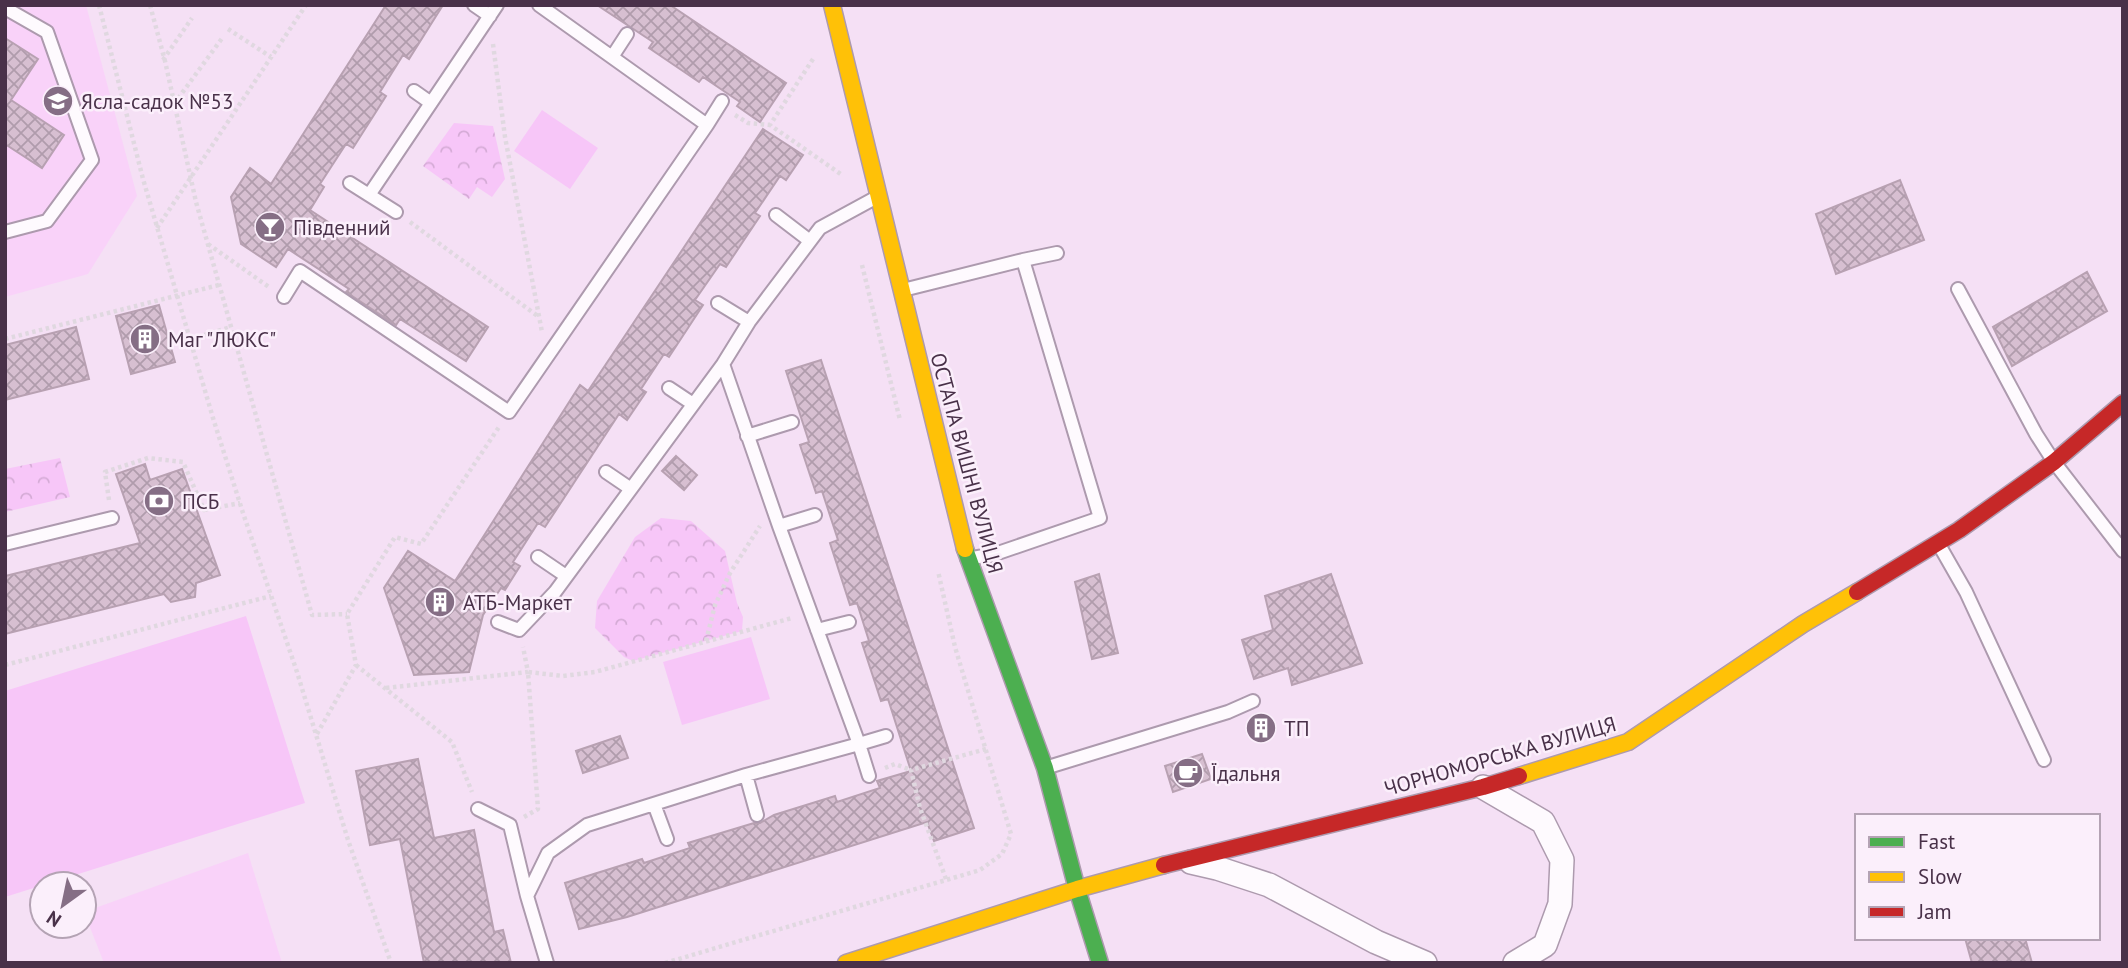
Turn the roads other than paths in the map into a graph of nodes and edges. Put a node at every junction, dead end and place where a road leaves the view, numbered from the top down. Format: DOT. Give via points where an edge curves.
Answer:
graph roads {
  1 [pos="474,5"];
  2 [pos="539,5"];
  3 [pos="832,5"];
  4 [pos="5,8"];
  5 [pos="494,10"];
  6 [pos="627,34"];
  7 [pos="612,57"];
  8 [pos="414,91"];
  9 [pos="431,103"];
  10 [pos="720,104"];
  11 [pos="707,125"];
  12 [pos="351,183"];
  13 [pos="369,195"];
  14 [pos="877,197"];
  15 [pos="396,212"];
  16 [pos="776,215"];
  17 [pos="5,232"];
  18 [pos="810,241"];
  19 [pos="1057,253"];
  20 [pos="1023,260"];
  21 [pos="1958,289"];
  22 [pos="901,290"];
  23 [pos="284,298"];
  24 [pos="718,303"];
  25 [pos="749,322"];
  26 [pos="723,364"];
  27 [pos="669,388"];
  28 [pos="2123,403"];
  29 [pos="693,404"];
  30 [pos="792,422"];
  31 [pos="747,436"];
  32 [pos="2054,462"];
  33 [pos="606,472"];
  34 [pos="631,489"];
  35 [pos="815,515"];
  36 [pos="112,518"];
  37 [pos="779,526"];
  38 [pos="1938,543"];
  39 [pos="5,544"];
  40 [pos="2123,551"];
  41 [pos="538,557"];
  42 [pos="967,559"];
  43 [pos="566,576"];
  44 [pos="498,622"];
  45 [pos="849,622"];
  46 [pos="817,630"];
  47 [pos="1253,701"];
  48 [pos="886,736"];
  49 [pos="859,744"];
  50 [pos="2044,760"];
  51 [pos="1045,768"];
  52 [pos="746,775"];
  53 [pos="869,776"];
  54 [pos="1483,787"];
  55 [pos="654,804"];
  56 [pos="478,809"];
  57 [pos="757,815"];
  58 [pos="667,839"];
  59 [pos="1183,860"];
  60 [pos="1077,889"];
  61 [pos="527,896"];
  62 [pos="547,963"];
  63 [pos="846,963"];
  64 [pos="1100,963"];
  65 [pos="1424,963"];
  66 [pos="1515,963"];
  1 -- 5 [label="lane"];
  2 -- 7 [label="lane"];
  3 -- 14 [label="street, ОСТАПА ВИШНІ ВУЛИЦЯ"];
  4 -- 17 [label="lane" via="47,32 92,160 47,221"];
  5 -- 9 [label="lane"];
  6 -- 7 [label="lane"];
  7 -- 11 [label="lane"];
  8 -- 9 [label="lane"];
  9 -- 13 [label="lane"];
  10 -- 11 [label="lane"];
  11 -- 23 [label="lane" via="509,412 300,271"];
  12 -- 13 [label="lane"];
  13 -- 15 [label="lane"];
  14 -- 18 [label="lane" via="820,228"];
  14 -- 22 [label="street, ОСТАПА ВИШНІ ВУЛИЦЯ"];
  16 -- 18 [label="lane"];
  18 -- 25 [label="lane"];
  19 -- 20 [label="lane"];
  20 -- 22 [label="lane"];
  20 -- 42 [label="lane" via="1100,518"];
  21 -- 32 [label="lane"];
  22 -- 42 [label="street, ОСТАПА ВИШНІ ВУЛИЦЯ"];
  24 -- 25 [label="lane"];
  25 -- 26 [label="lane"];
  26 -- 29 [label="lane"];
  26 -- 31 [label="lane"];
  27 -- 29 [label="lane"];
  28 -- 32 [label="street, ЧОРНОМОРСЬКА ВУЛИЦЯ"];
  29 -- 34 [label="lane"];
  30 -- 31 [label="lane"];
  31 -- 37 [label="lane"];
  32 -- 38 [label="street, ЧОРНОМОРСЬКА ВУЛИЦЯ"];
  32 -- 40 [label="lane"];
  33 -- 34 [label="lane"];
  34 -- 43 [label="lane"];
  35 -- 37 [label="lane"];
  36 -- 39 [label="lane"];
  37 -- 46 [label="lane"];
  38 -- 50 [label="lane" via="1966,592"];
  38 -- 54 [label="street, ЧОРНОМОРСЬКА ВУЛИЦЯ" via="1803,624 1628,742"];
  41 -- 43 [label="lane"];
  42 -- 51 [label="street, ОСТАПА ВИШНІ ВУЛИЦЯ"];
  43 -- 44 [label="lane" via="519,630"];
  45 -- 46 [label="lane"];
  46 -- 49 [label="lane"];
  47 -- 51 [label="lane"];
  48 -- 49 [label="lane"];
  49 -- 52 [label="lane"];
  49 -- 53 [label="lane"];
  51 -- 60 [label="street, ОСТАПА ВИШНІ ВУЛИЦЯ"];
  52 -- 55 [label="lane"];
  52 -- 57 [label="lane"];
  54 -- 59 [label="street, ЧОРНОМОРСЬКА ВУЛИЦЯ"];
  54 -- 66 [label="street" via="1544,822 1562,860 1560,904 1545,945"];
  55 -- 58 [label="lane"];
  55 -- 61 [label="lane" via="587,825 548,853"];
  56 -- 61 [label="lane" via="510,825"];
  59 -- 60 [label="street, ЧОРНОМОРСЬКА ВУЛИЦЯ"];
  59 -- 65 [label="street" via="1269,886"];
  60 -- 63 [label="street, ЧОРНОМОРСЬКА ВУЛИЦЯ"];
  60 -- 64 [label="street, ОСТАПА ВИШНІ ВУЛИЦЯ"];
  61 -- 62 [label="lane"];
}
